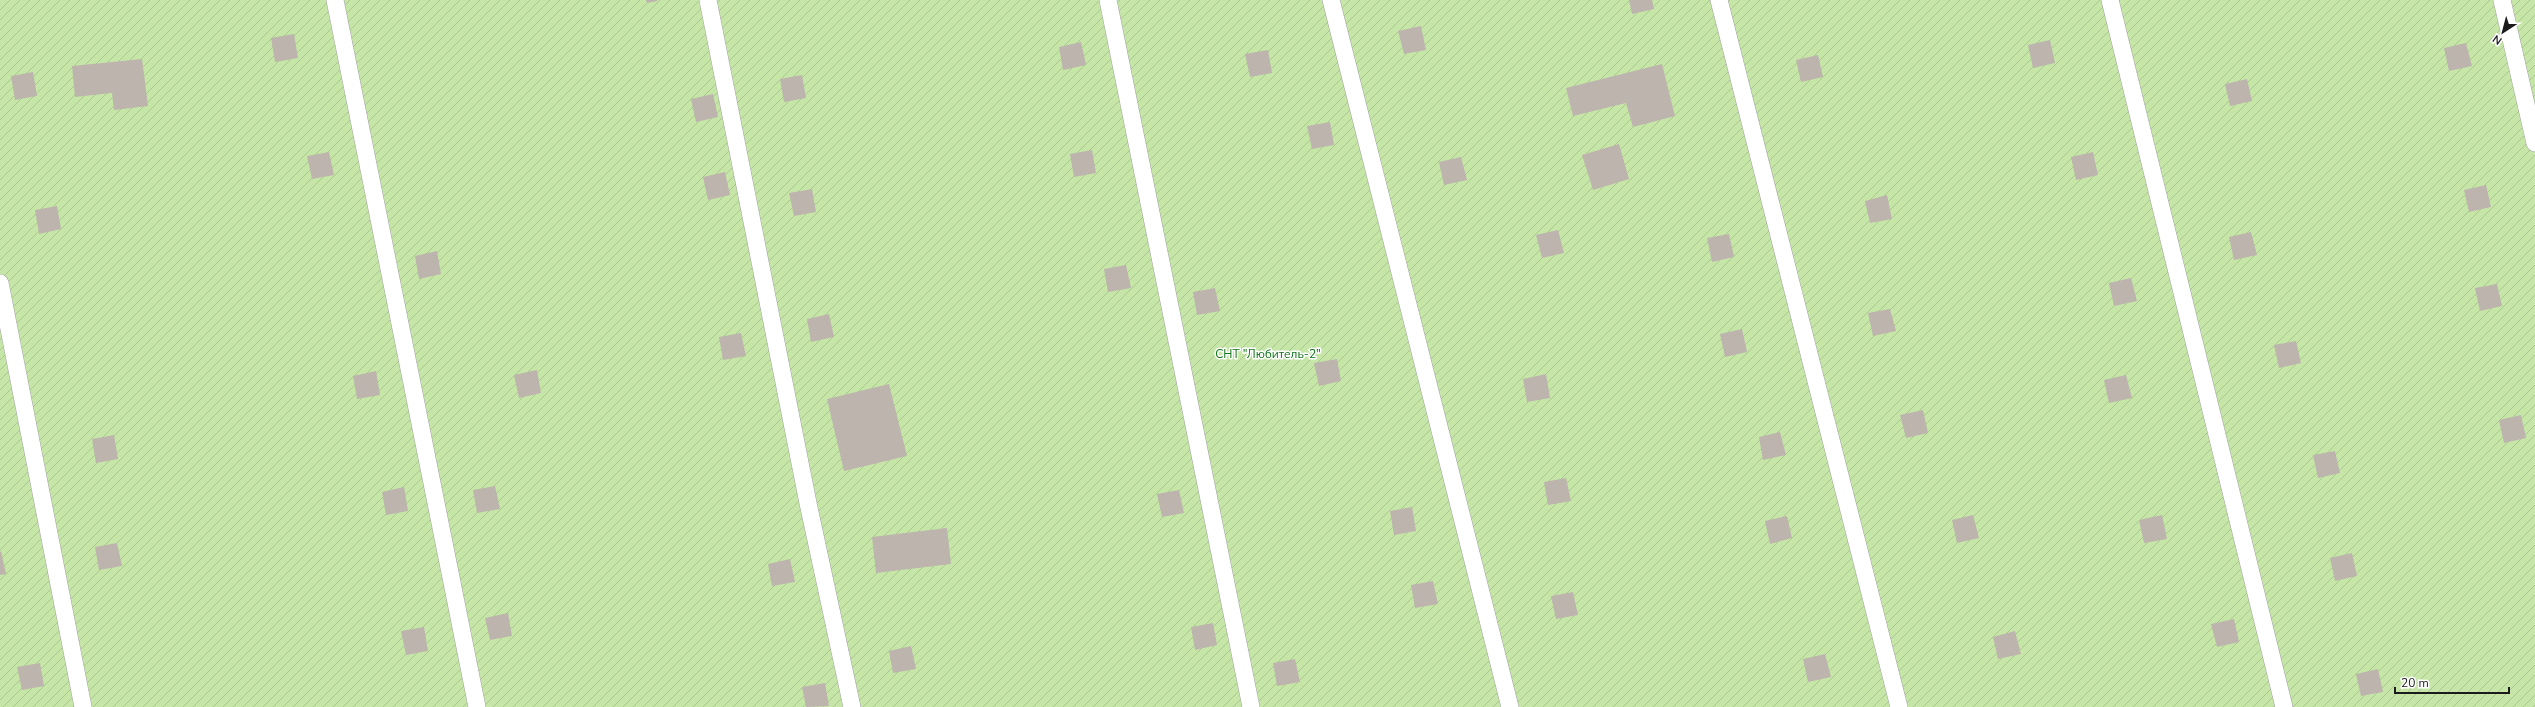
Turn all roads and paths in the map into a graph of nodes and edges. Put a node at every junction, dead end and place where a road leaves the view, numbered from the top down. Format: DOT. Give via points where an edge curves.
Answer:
graph roads {
  1 [pos="335,0"];
  2 [pos="708,0"];
  3 [pos="1108,0"];
  4 [pos="1331,0"];
  5 [pos="1719,0"];
  6 [pos="2110,0"];
  7 [pos="2502,0"];
  8 [pos="2535,143"];
  9 [pos="0,283"];
  10 [pos="82,707"];
  11 [pos="477,707"];
  12 [pos="852,707"];
  13 [pos="1251,707"];
  14 [pos="1510,707"];
  15 [pos="1899,707"];
  16 [pos="2284,707"];
  1 -- 11 [label="lane"];
  2 -- 12 [label="lane" via="808,503"];
  3 -- 13 [label="lane"];
  4 -- 14 [label="lane"];
  5 -- 15 [label="lane"];
  6 -- 16 [label="lane"];
  7 -- 8 [label="lane"];
  9 -- 10 [label="lane"];
}
